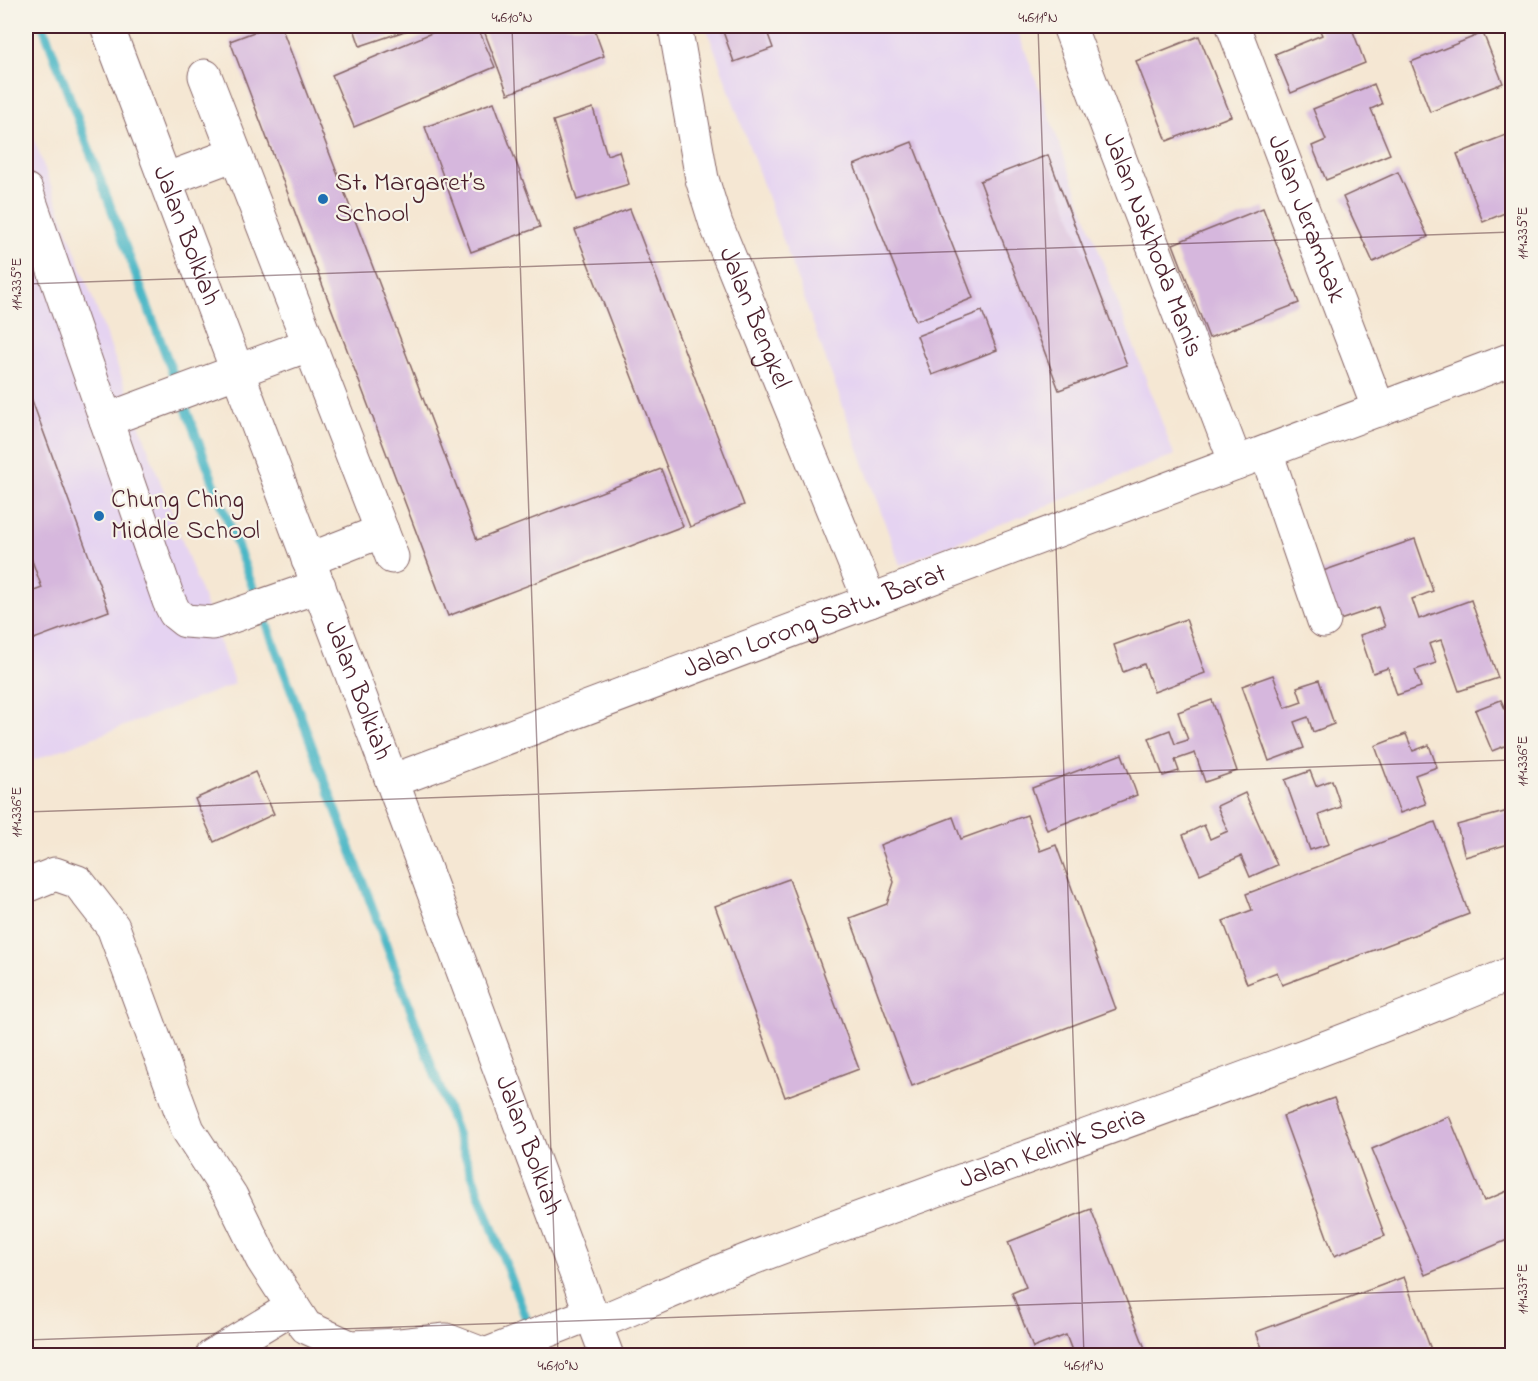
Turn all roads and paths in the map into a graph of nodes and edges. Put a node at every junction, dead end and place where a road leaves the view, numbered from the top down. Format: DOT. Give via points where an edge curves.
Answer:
graph roads {
  1 [pos="106,26"];
  2 [pos="675,26"];
  3 [pos="1069,26"];
  4 [pos="1233,26"];
  5 [pos="205,76"];
  6 [pos="235,154"];
  7 [pos="165,180"];
  8 [pos="26,190"];
  9 [pos="308,345"];
  10 [pos="1512,359"];
  11 [pos="237,370"];
  12 [pos="1379,410"];
  13 [pos="106,420"];
  14 [pos="1266,452"];
  15 [pos="1236,463"];
  16 [pos="314,573"];
  17 [pos="870,601"];
  18 [pos="1324,621"];
  19 [pos="392,781"];
  20 [pos="26,886"];
  21 [pos="1512,973"];
  22 [pos="293,1307"];
  23 [pos="593,1319"];
  24 [pos="212,1356"];
  25 [pos="607,1356"];
  1 -- 7 [label="street, Jalan Bolkiah"];
  2 -- 17 [label="street, Jalan Bengkel" via="702,180 716,224"];
  3 -- 15 [label="street, Jalan Nakhoda Manis"];
  4 -- 12 [label="street, Jalan Jerambak"];
  5 -- 6 [label="street"];
  6 -- 7 [label="street"];
  6 -- 9 [label="street"];
  7 -- 11 [label="street, Jalan Bolkiah"];
  8 -- 13 [label="street"];
  9 -- 11 [label="street"];
  9 -- 16 [label="street" via="387,544"];
  10 -- 12 [label="street, Jalan Lorong Satu. Barat"];
  11 -- 13 [label="street"];
  11 -- 16 [label="street, Jalan Bolkiah"];
  12 -- 14 [label="street, Jalan Lorong Satu. Barat"];
  13 -- 16 [label="street" via="169,601 185,621 213,623 259,607"];
  14 -- 15 [label="street, Jalan Lorong Satu. Barat"];
  14 -- 18 [label="street"];
  15 -- 17 [label="street, Jalan Lorong Satu. Barat"];
  16 -- 19 [label="street, Jalan Bolkiah"];
  17 -- 19 [label="street, Jalan Lorong Satu. Barat"];
  19 -- 23 [label="street, Jalan Bolkiah"];
  20 -- 22 [label="street, Jalan Kelinik Seria" via="55,874 78,882 113,927 188,1130 231,1196 262,1259"];
  21 -- 23 [label="street, Jalan Kelinik Seria" via="1216,1088"];
  22 -- 23 [label="street, Jalan Kelinik Seria" via="306,1327 350,1347 446,1340 485,1355 553,1328"];
  22 -- 24 [label="street"];
  23 -- 25 [label="street, Jalan Bolkiah"];
}
